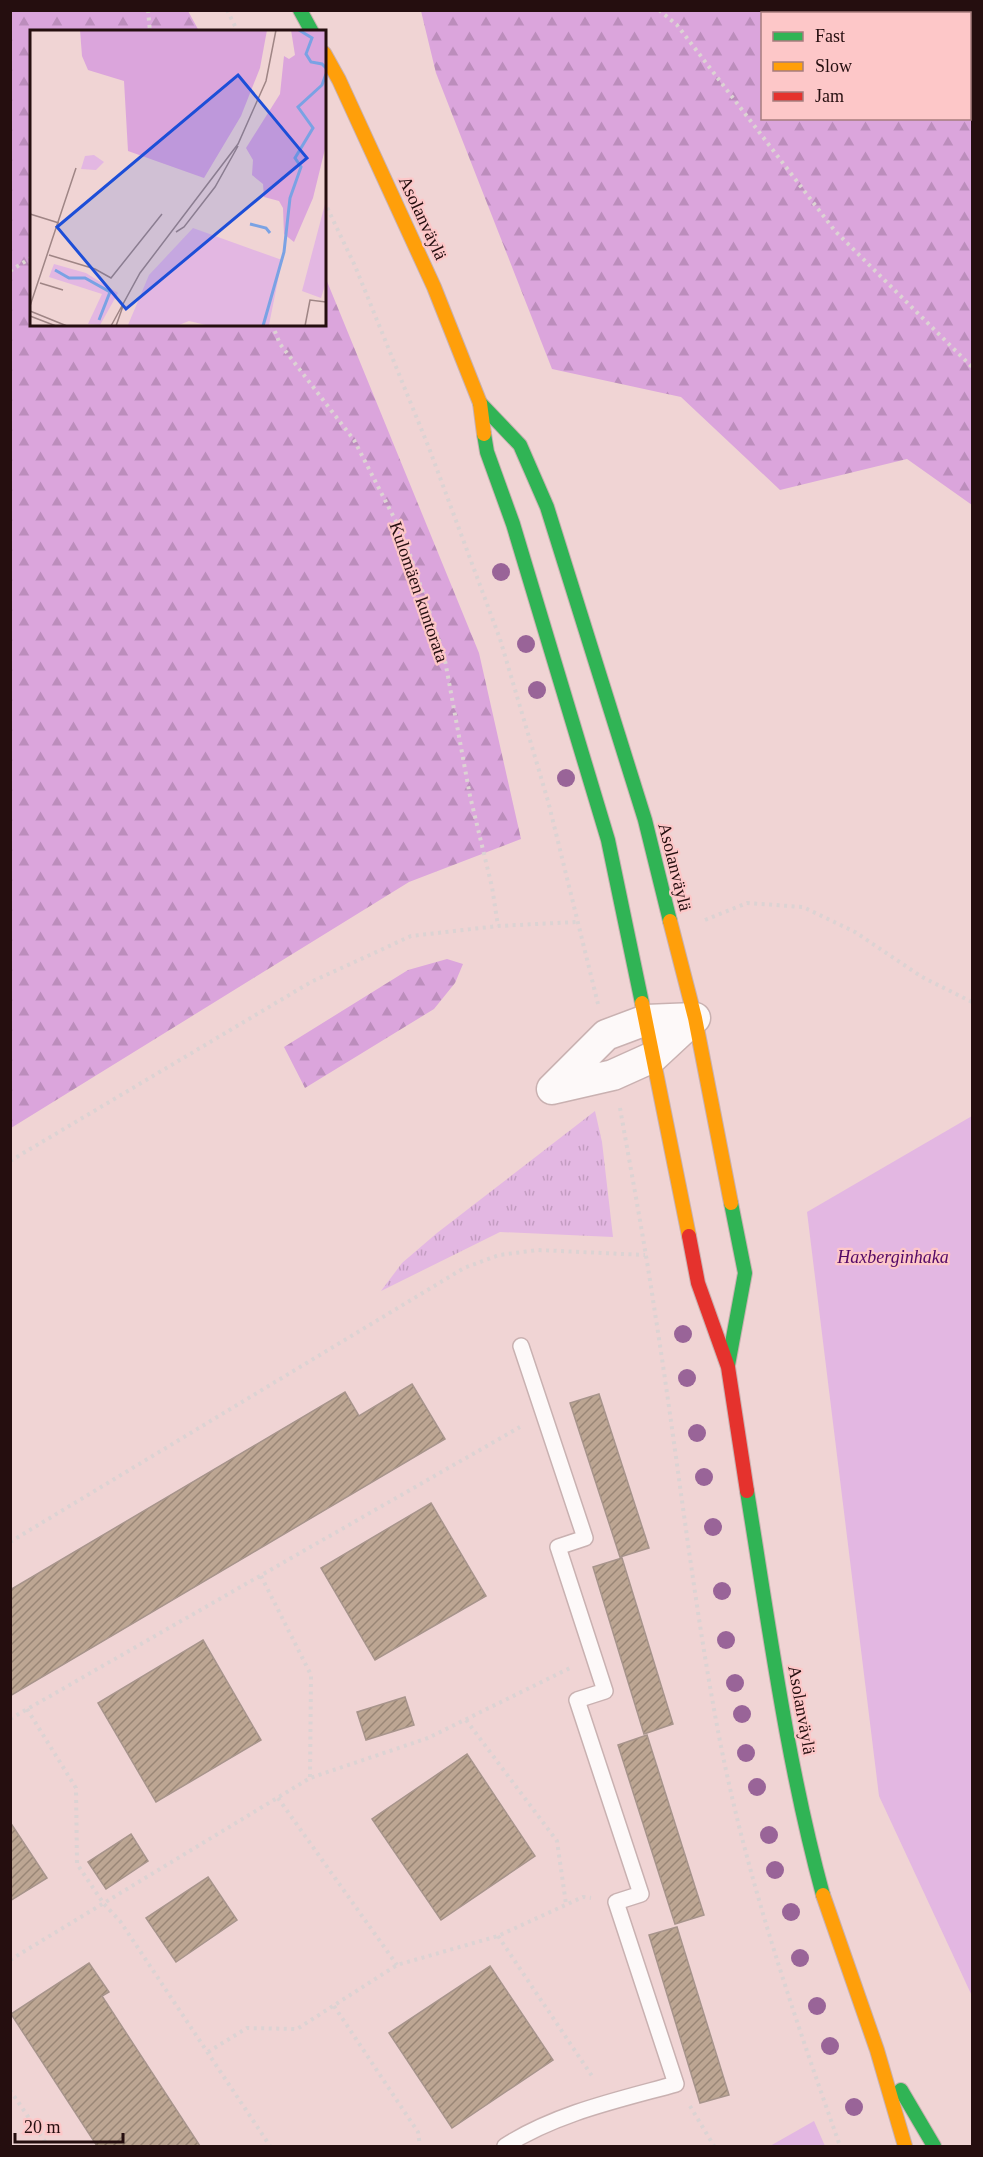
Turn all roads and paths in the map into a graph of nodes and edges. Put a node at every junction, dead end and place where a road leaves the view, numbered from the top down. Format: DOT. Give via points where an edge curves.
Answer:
graph roads {
  1 [pos="148,10"];
  2 [pos="227,10"];
  3 [pos="300,10"];
  4 [pos="659,10"];
  5 [pos="150,30"];
  6 [pos="237,30"];
  7 [pos="311,30"];
  8 [pos="326,56"];
  9 [pos="326,205"];
  10 [pos="30,258"];
  11 [pos="10,271"];
  12 [pos="273,326"];
  13 [pos="972,367"];
  14 [pos="480,403"];
  15 [pos="709,919"];
  16 [pos="577,922"];
  17 [pos="498,926"];
  18 [pos="972,1002"];
  19 [pos="695,1018"];
  20 [pos="646,1020"];
  21 [pos="606,1035"];
  22 [pos="653,1057"];
  23 [pos="613,1075"];
  24 [pos="10,1161"];
  25 [pos="645,1255"];
  26 [pos="521,1346"];
  27 [pos="728,1367"];
  28 [pos="543,1414"];
  29 [pos="10,1542"];
  30 [pos="261,1576"];
  31 [pos="594,1656"];
  32 [pos="27,1709"];
  33 [pos="10,1719"];
  34 [pos="466,1720"];
  35 [pos="310,1778"];
  36 [pos="278,1798"];
  37 [pos="616,1902"];
  38 [pos="104,1904"];
  39 [pos="566,1904"];
  40 [pos="498,1936"];
  41 [pos="10,1960"];
  42 [pos="397,1965"];
  43 [pos="334,2006"];
  44 [pos="877,2050"];
  45 [pos="208,2052"];
  46 [pos="676,2084"];
  47 [pos="10,2090"];
  48 [pos="610,2103"];
  49 [pos="48,2146"];
  50 [pos="270,2146"];
  51 [pos="420,2146"];
  52 [pos="506,2146"];
  53 [pos="714,2146"];
  54 [pos="840,2146"];
  55 [pos="905,2146"];
  56 [pos="934,2146"];
  1 -- 5 [label="path"];
  2 -- 6 [label="path"];
  3 -- 7 [label="main road"];
  4 -- 13 [label="path" via="677,25 835,231"];
  8 -- 14 [label="main road, Asolanväylä" via="434,286"];
  9 -- 16 [label="path" via="429,448 500,639 548,801"];
  10 -- 11 [label="path"];
  12 -- 17 [label="path, Kulomäen kuntorata" via="280,344 354,440 404,537 444,655"];
  14 -- 19 [label="main road, Asolanväylä" via="520,445 547,507 645,820"];
  14 -- 20 [label="main road, Asolanväylä" via="487,452 513,524 608,840"];
  15 -- 18 [label="path" via="747,903 803,907 855,932 922,976"];
  16 -- 17 [label="path"];
  16 -- 21 [label="path"];
  17 -- 24 [label="path" via="411,936 311,982"];
  19 -- 20 [label="street"];
  19 -- 22 [label="street"];
  19 -- 27 [label="main road, Asolanväylä" via="745,1273"];
  20 -- 21 [label="street"];
  20 -- 22 [label="main road, Asolanväylä"];
  21 -- 23 [label="street" via="552,1089"];
  22 -- 23 [label="street"];
  22 -- 27 [label="main road, Asolanväylä" via="698,1282"];
  23 -- 25 [label="path"];
  25 -- 29 [label="path" via="538,1250 499,1255 464,1268"];
  25 -- 54 [label="path" via="718,1732 749,1868"];
  26 -- 28 [label="lane"];
  27 -- 44 [label="main road, Asolanväylä" via="782,1711 810,1847"];
  28 -- 30 [label="path"];
  28 -- 31 [label="lane" via="585,1538 558,1547"];
  30 -- 32 [label="path"];
  30 -- 35 [label="path" via="311,1675"];
  31 -- 34 [label="path"];
  31 -- 37 [label="lane" via="605,1691 577,1700 641,1894"];
  32 -- 33 [label="path"];
  32 -- 38 [label="path" via="76,1788 77,1864"];
  34 -- 35 [label="path" via="428,1738"];
  34 -- 39 [label="path" via="557,1841"];
  35 -- 36 [label="path"];
  36 -- 38 [label="path"];
  36 -- 42 [label="path"];
  37 -- 39 [label="path" via="583,1896"];
  37 -- 46 [label="lane"];
  38 -- 41 [label="path"];
  38 -- 45 [label="path" via="120,1921"];
  39 -- 40 [label="path"];
  40 -- 42 [label="path"];
  40 -- 48 [label="path"];
  42 -- 43 [label="path"];
  43 -- 45 [label="path" via="297,2029 247,2028"];
  43 -- 51 [label="path" via="418,2132"];
  44 -- 55 [label="main road, Asolanväylä"];
  44 -- 56 [label="main road, Asolanväylä"];
  45 -- 50 [label="path"];
  46 -- 48 [label="lane"];
  46 -- 53 [label="path"];
  47 -- 49 [label="path"];
  48 -- 52 [label="lane" via="576,2112"];
}
